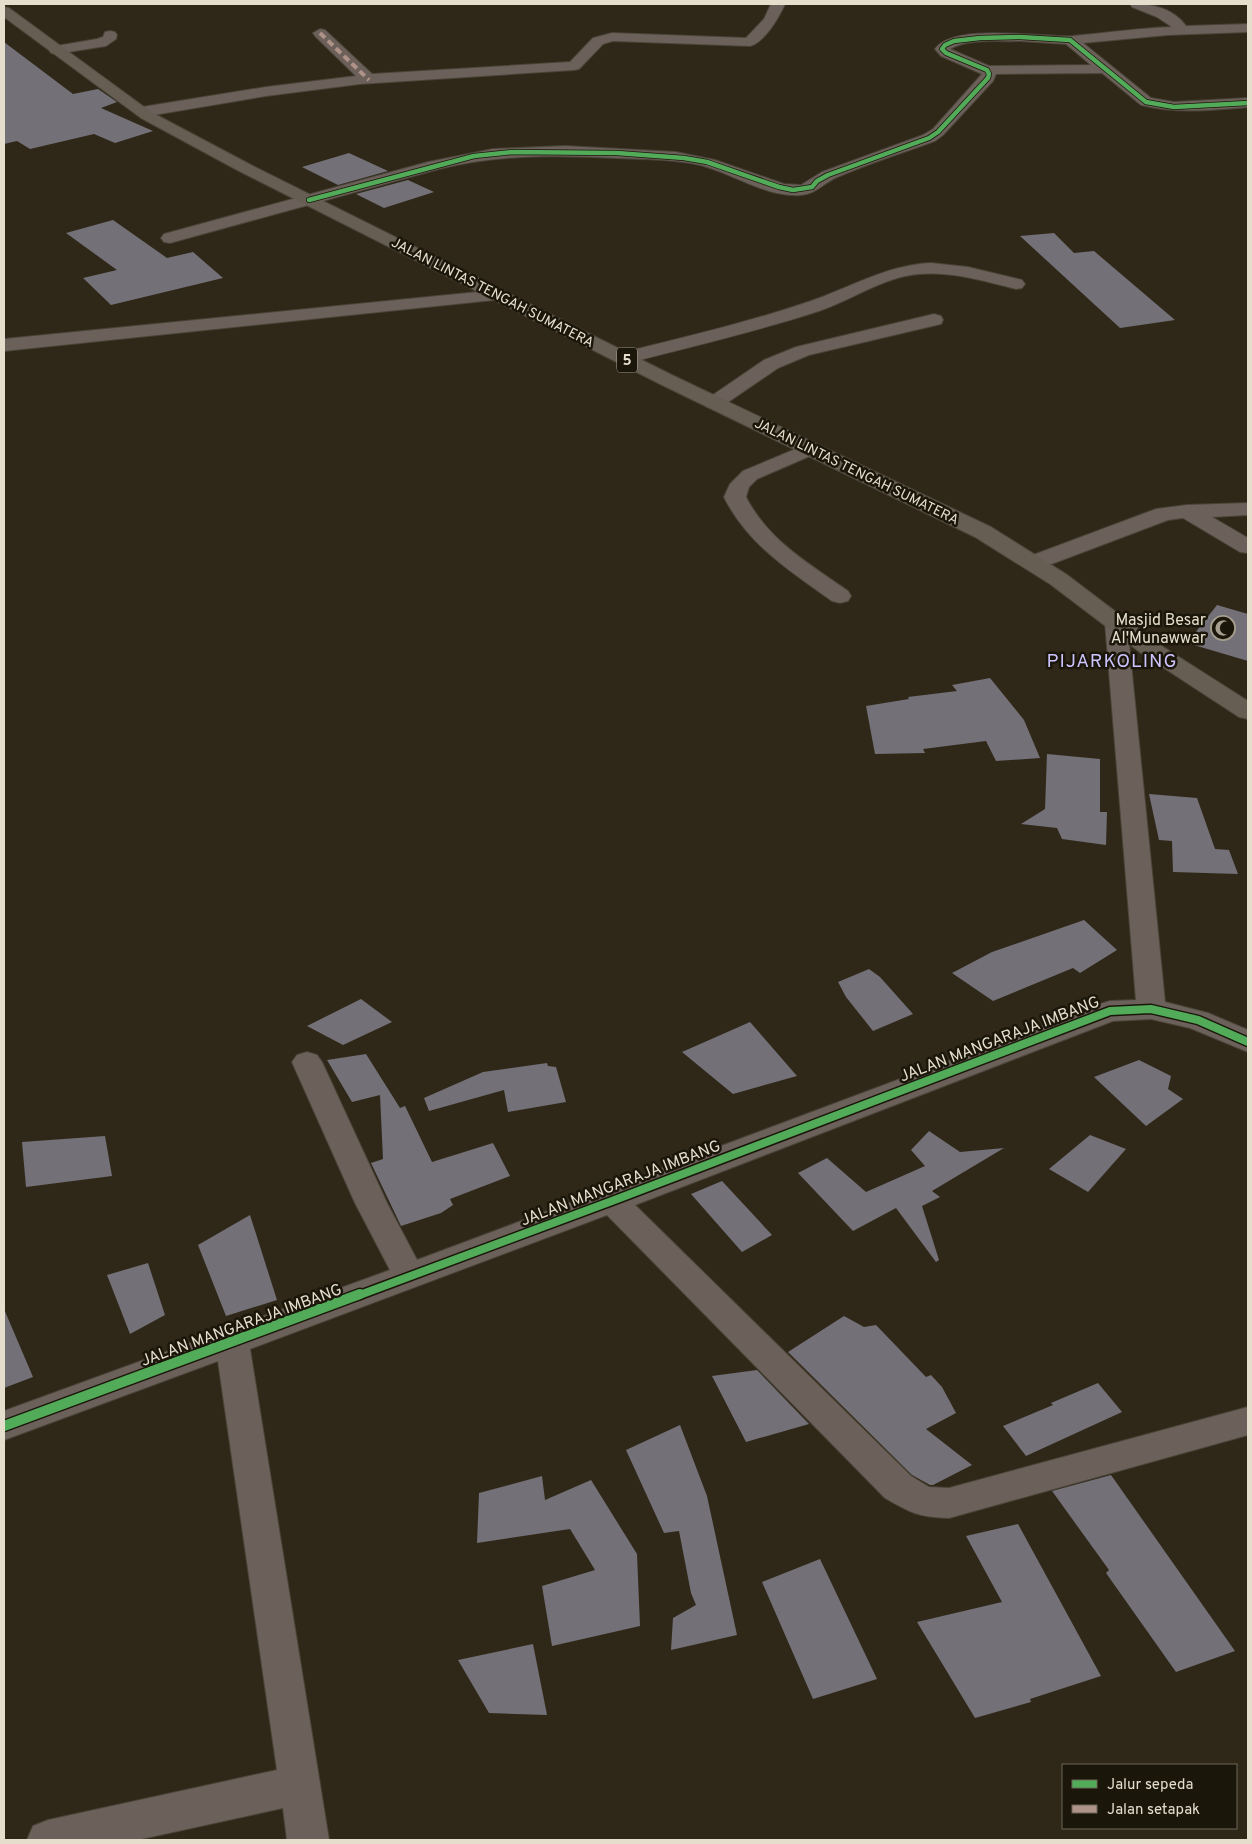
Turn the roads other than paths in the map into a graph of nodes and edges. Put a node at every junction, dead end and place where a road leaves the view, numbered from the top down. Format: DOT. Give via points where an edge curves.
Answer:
graph roads {
  1 [pos="778,4"];
  2 [pos="1137,4"];
  3 [pos="5,14"];
  4 [pos="1248,28"];
  5 [pos="1182,30"];
  6 [pos="320,33"];
  7 [pos="110,35"];
  8 [pos="1070,40"];
  9 [pos="56,50"];
  10 [pos="1106,69"];
  11 [pos="987,70"];
  12 [pos="369,80"];
  13 [pos="1248,103"];
  14 [pos="142,112"];
  15 [pos="309,200"];
  16 [pos="170,238"];
  17 [pos="1016,284"];
  18 [pos="498,295"];
  19 [pos="934,320"];
  20 [pos="4,345"];
  21 [pos="624,358"];
  22 [pos="714,403"];
  23 [pos="810,449"];
  24 [pos="1187,510"];
  25 [pos="1246,511"];
  26 [pos="1248,547"];
  27 [pos="1033,563"];
  28 [pos="840,596"];
  29 [pos="1116,623"];
  30 [pos="1248,712"];
  31 [pos="1152,1009"];
  32 [pos="1248,1042"];
  33 [pos="307,1062"];
  34 [pos="612,1201"];
  35 [pos="409,1276"];
  36 [pos="232,1342"];
  37 [pos="1248,1421"];
  38 [pos="4,1426"];
  39 [pos="299,1785"];
  40 [pos="48,1840"];
  41 [pos="308,1840"];
  1 -- 12 [label="street" via="770,21 750,42 612,37 598,41 574,66"];
  2 -- 5 [label="street" via="1171,19"];
  3 -- 9 [label="highway, JALAN LINTAS TENGAH SUMATERA / 5"];
  4 -- 5 [label="street"];
  5 -- 8 [label="street"];
  6 -- 12 [label="street"];
  7 -- 9 [label="street" via="102,43"];
  8 -- 10 [label="street"];
  8 -- 11 [label="street" via="980,38 954,41 942,47 946,53"];
  9 -- 14 [label="highway, JALAN LINTAS TENGAH SUMATERA / 5"];
  10 -- 11 [label="street"];
  10 -- 13 [label="street" via="1133,93 1156,105"];
  11 -- 15 [label="street" via="988,78 929,138 828,174 803,190 779,188 733,170 684,158 617,153 512,152 474,156"];
  12 -- 14 [label="street" via="293,87"];
  14 -- 15 [label="highway, JALAN LINTAS TENGAH SUMATERA / 5"];
  15 -- 16 [label="street"];
  15 -- 18 [label="highway, JALAN LINTAS TENGAH SUMATERA / 5"];
  17 -- 21 [label="street" via="938,268 901,271 834,300 776,319"];
  18 -- 20 [label="street"];
  18 -- 21 [label="highway, JALAN LINTAS TENGAH SUMATERA / 5"];
  19 -- 22 [label="street" via="803,351 772,364"];
  21 -- 22 [label="highway, JALAN LINTAS TENGAH SUMATERA / 5"];
  22 -- 23 [label="highway, JALAN LINTAS TENGAH SUMATERA / 5"];
  23 -- 27 [label="highway, JALAN LINTAS TENGAH SUMATERA / 5" via="983,532"];
  23 -- 28 [label="street" via="750,475 740,484 735,497 742,514 771,545"];
  24 -- 25 [label="street"];
  24 -- 26 [label="street"];
  24 -- 27 [label="street" via="1164,514"];
  27 -- 29 [label="highway, JALAN LINTAS TENGAH SUMATERA / 5"];
  29 -- 30 [label="highway, JALAN LINTAS TENGAH SUMATERA / 5"];
  29 -- 31 [label="street"];
  31 -- 32 [label="street, JALAN MANGARAJA IMBANG" via="1198,1020"];
  31 -- 34 [label="street, JALAN MANGARAJA IMBANG" via="1110,1011"];
  33 -- 35 [label="street" via="371,1203"];
  34 -- 35 [label="street, JALAN MANGARAJA IMBANG"];
  34 -- 37 [label="street" via="898,1487 923,1502 949,1503"];
  35 -- 36 [label="street, JALAN MANGARAJA IMBANG"];
  36 -- 38 [label="street, JALAN MANGARAJA IMBANG"];
  36 -- 39 [label="street"];
  39 -- 40 [label="street"];
  39 -- 41 [label="street"];
}
